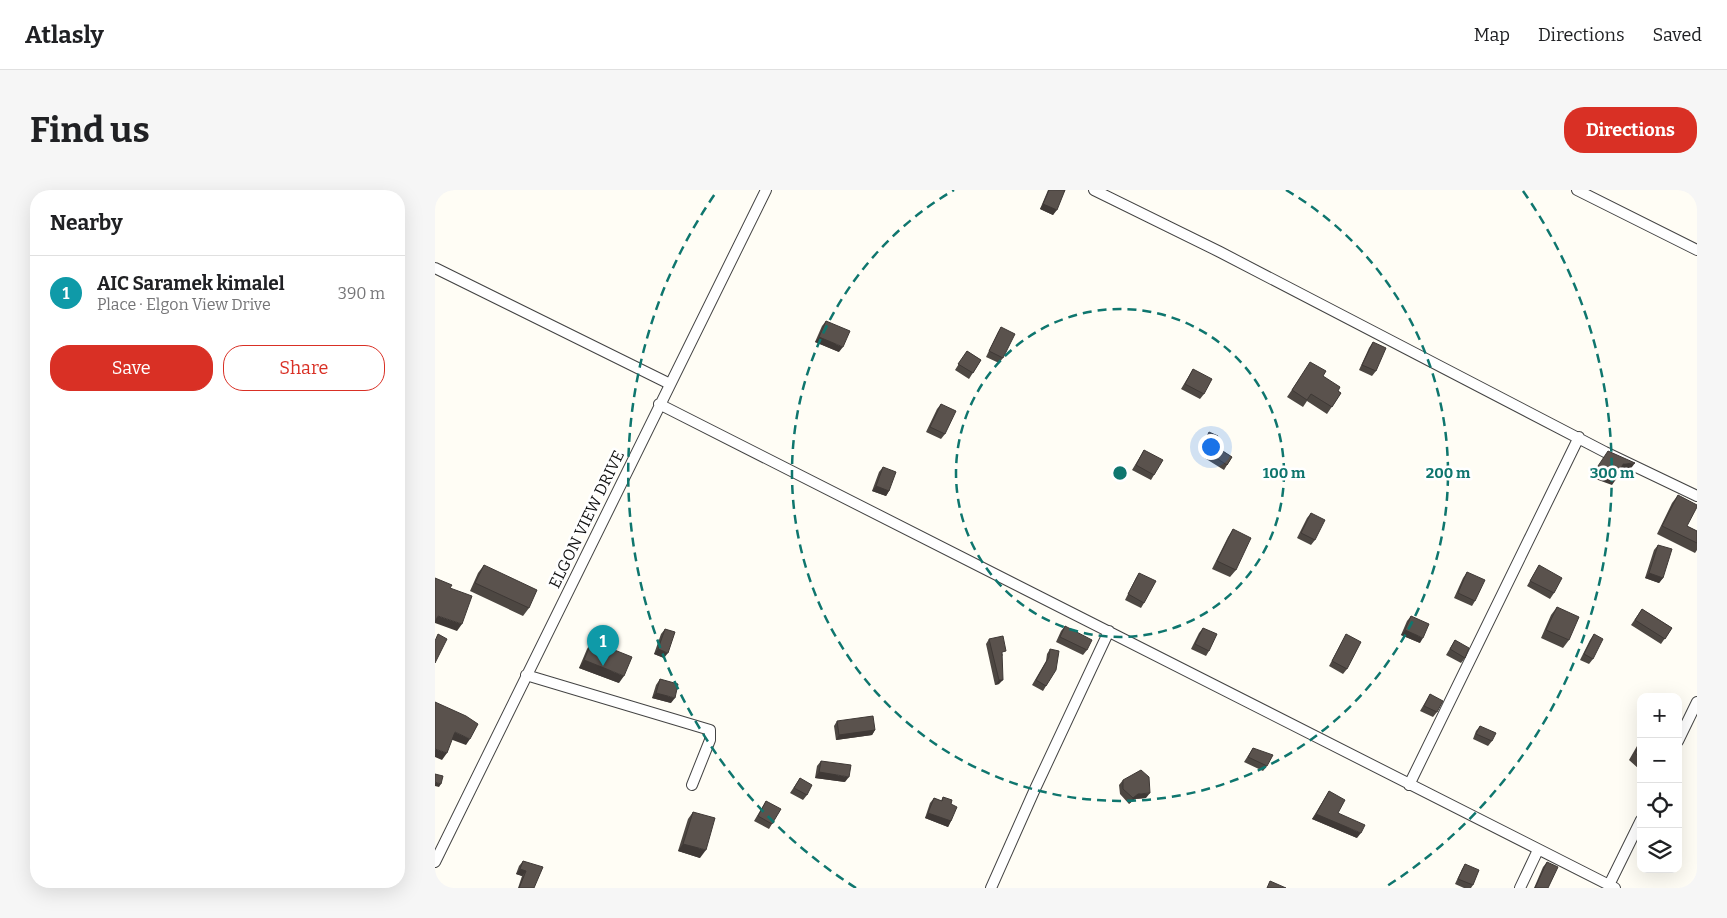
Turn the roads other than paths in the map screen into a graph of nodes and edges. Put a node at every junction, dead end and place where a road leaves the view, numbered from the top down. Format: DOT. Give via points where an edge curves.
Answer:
graph roads {
  1 [pos="766,190"];
  2 [pos="1094,190"];
  3 [pos="1577,190"];
  4 [pos="1697,250"];
  5 [pos="435,268"];
  6 [pos="669,384"];
  7 [pos="659,404"];
  8 [pos="1579,437"];
  9 [pos="1697,496"];
  10 [pos="1109,631"];
  11 [pos="526,675"];
  12 [pos="1697,702"];
  13 [pos="1679,738"];
  14 [pos="692,785"];
  15 [pos="1409,785"];
  16 [pos="1638,828"];
  17 [pos="1538,850"];
  18 [pos="435,862"];
  19 [pos="1612,887"];
  20 [pos="991,888"];
  21 [pos="1521,888"];
  1 -- 6 [label="street, ELGON VIEW DRIVE"];
  2 -- 8 [label="street"];
  3 -- 4 [label="street"];
  5 -- 6 [label="street"];
  6 -- 7 [label="street, ELGON VIEW DRIVE"];
  7 -- 10 [label="street"];
  7 -- 11 [label="street, ELGON VIEW DRIVE"];
  8 -- 9 [label="street"];
  8 -- 15 [label="street"];
  10 -- 15 [label="street"];
  10 -- 20 [label="street"];
  11 -- 14 [label="street" via="710,730 710,740"];
  11 -- 18 [label="street, ELGON VIEW DRIVE"];
  12 -- 13 [label="street"];
  15 -- 17 [label="street"];
  16 -- 19 [label="street"];
  17 -- 19 [label="street"];
  17 -- 21 [label="street"];
}
